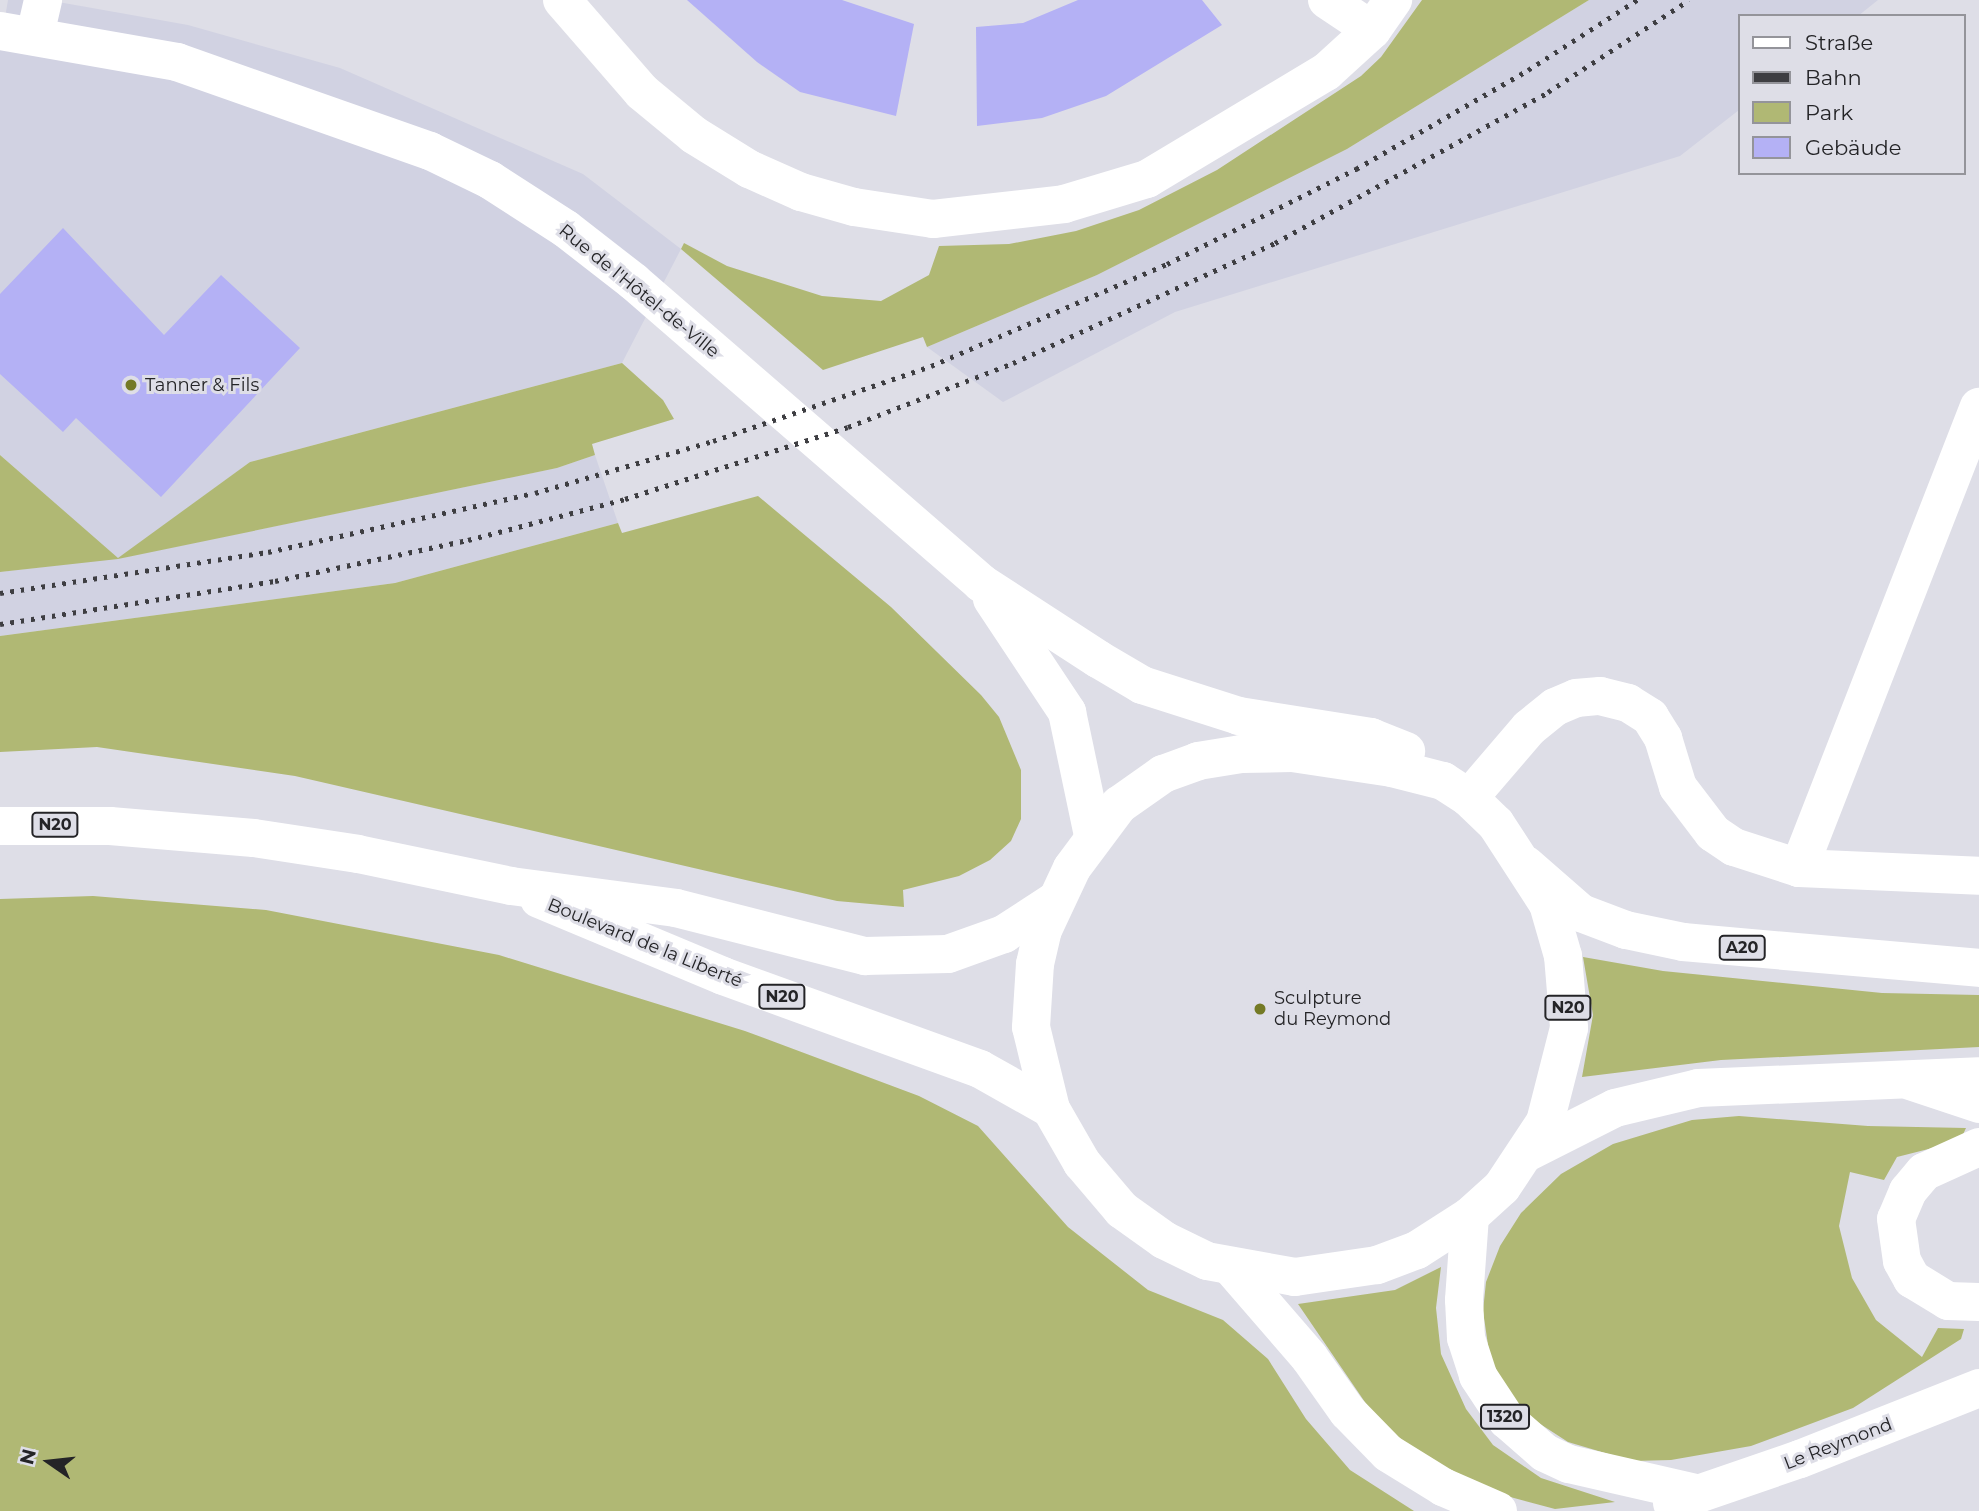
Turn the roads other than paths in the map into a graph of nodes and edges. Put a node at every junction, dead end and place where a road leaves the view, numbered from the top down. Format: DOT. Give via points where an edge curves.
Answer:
graph roads {
  1 [pos="562,0"];
  2 [pos="1327,0"];
  3 [pos="1382,15"];
  4 [pos="26,22"];
  5 [pos="1979,408"];
  6 [pos="981,583"];
  7 [pos="1456,790"];
  8 [pos="0,826"];
  9 [pos="1093,835"];
  10 [pos="1526,865"];
  11 [pos="1799,868"];
  12 [pos="1979,876"];
  13 [pos="511,886"];
  14 [pos="1056,900"];
  15 [pos="1979,968"];
  16 [pos="1979,1076"];
  17 [pos="1910,1081"];
  18 [pos="1979,1104"];
  19 [pos="1051,1109"];
  20 [pos="1979,1146"];
  21 [pos="1528,1152"];
  22 [pos="1470,1216"];
  23 [pos="1232,1268"];
  24 [pos="1979,1302"];
  25 [pos="1979,1388"];
  26 [pos="1698,1502"];
  27 [pos="1498,1511"];
  28 [pos="1654,1511"];
  1 -- 3 [label="main road" via="642,92 694,135 749,169 801,192 854,207 933,219 1064,204 1147,179 1326,72"];
  2 -- 3 [label="main road"];
  4 -- 6 [label="main road, Rue de l'Hôtel-de-Ville" via="177,62 430,151 490,180 566,229 634,282"];
  5 -- 11 [label="main road"];
  6 -- 7 [label="main road, Rue de l'Hôtel-de-Ville" via="1142,685 1239,716 1371,737 1397,746"];
  6 -- 9 [label="main road, Rue de l'Hôtel-de-Ville" via="1067,712"];
  7 -- 9 [label="main road, N20" via="1341,759 1241,754 1163,774 1119,805"];
  7 -- 10 [label="main road, N20"];
  7 -- 11 [label="main road" via="1555,707 1576,698 1600,696 1628,703 1650,717 1663,738 1678,787 1713,833 1762,859"];
  8 -- 13 [label="main road, Boulevard de la Liberté / N20" via="110,826 254,838 358,853"];
  9 -- 14 [label="main road, N20"];
  10 -- 15 [label="main road, A20" via="1581,913 1626,930 1696,943"];
  10 -- 21 [label="main road, N20" via="1548,904 1563,956 1569,1017 1556,1093"];
  11 -- 12 [label="main road"];
  13 -- 14 [label="main road, Boulevard de la Liberté / N20" via="639,901 737,921 865,956 903,958 948,954 1004,934"];
  13 -- 19 [label="main road, Boulevard de la Liberté / N20" via="699,967 980,1069"];
  14 -- 19 [label="main road, N20" via="1043,930 1032,992 1033,1038"];
  16 -- 17 [label="main road"];
  17 -- 18 [label="main road"];
  17 -- 21 [label="main road" via="1698,1088 1656,1095 1615,1108"];
  19 -- 23 [label="main road, N20" via="1082,1163 1122,1210 1187,1253"];
  20 -- 24 [label="main road" via="1924,1172 1908,1191 1896,1219 1897,1241 1912,1279 1948,1301"];
  21 -- 22 [label="main road, N20" via="1502,1187"];
  22 -- 23 [label="main road, N20" via="1417,1250 1377,1265 1295,1277"];
  22 -- 26 [label="main road, 1320" via="1466,1338 1478,1376 1507,1420 1545,1452 1569,1464"];
  23 -- 27 [label="main road" via="1374,1440 1419,1474"];
  25 -- 26 [label="main road, Le Reymond / 1320"];
  26 -- 28 [label="main road, 1320"];
}
